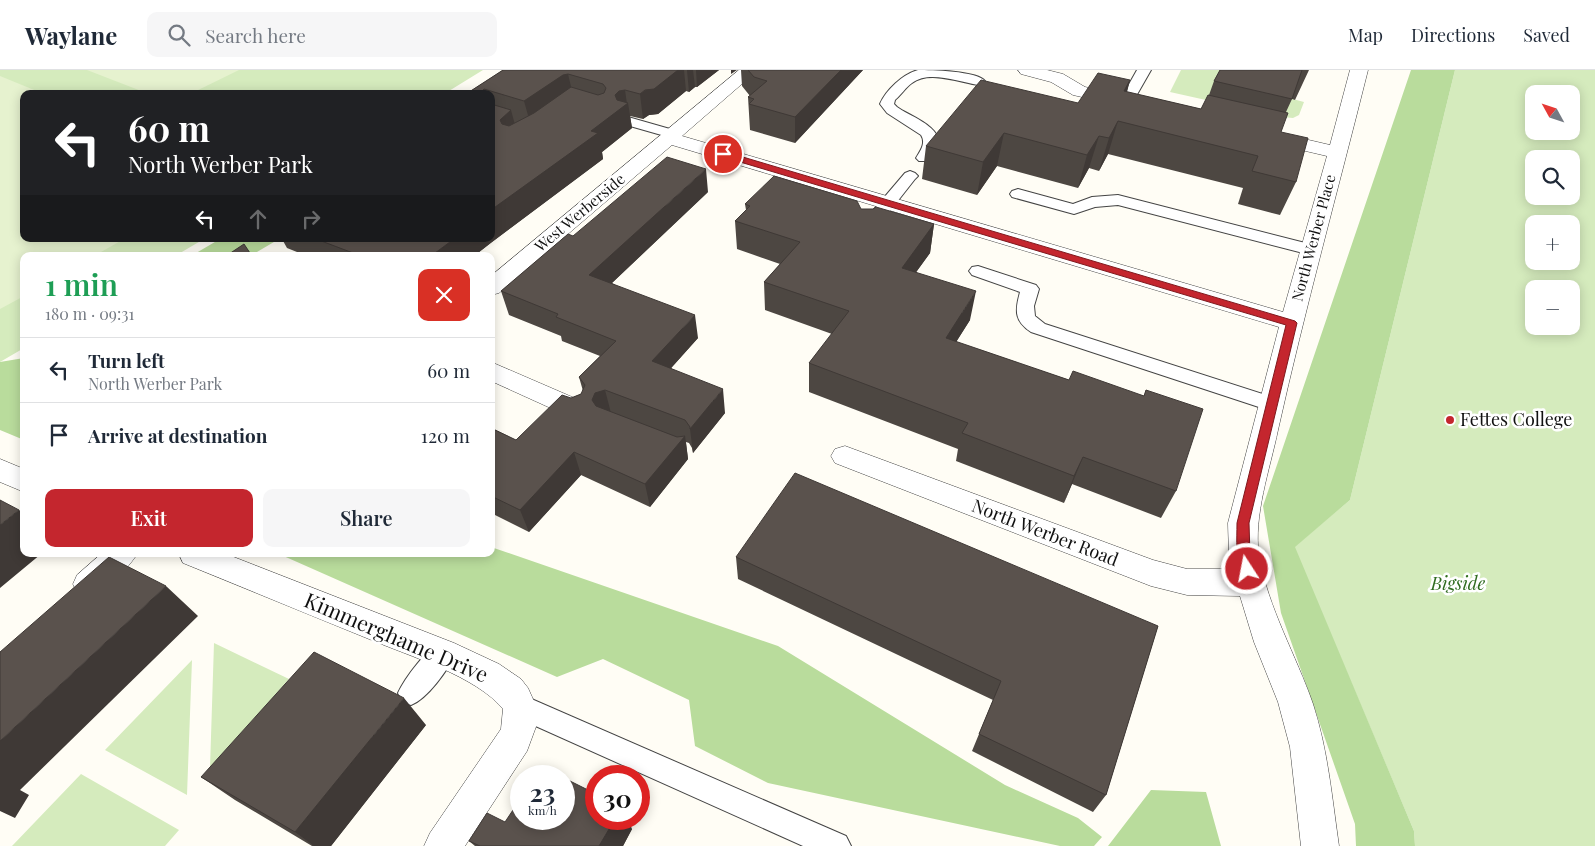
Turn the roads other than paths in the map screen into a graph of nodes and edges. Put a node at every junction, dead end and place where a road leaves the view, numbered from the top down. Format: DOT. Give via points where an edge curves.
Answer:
graph roads {
  1 [pos="749,70"];
  2 [pos="1027,70"];
  3 [pos="1144,70"];
  4 [pos="1359,70"];
  5 [pos="978,82"];
  6 [pos="1126,102"];
  7 [pos="1145,107"];
  8 [pos="628,121"];
  9 [pos="1251,132"];
  10 [pos="670,136"];
  11 [pos="1337,153"];
  12 [pos="924,158"];
  13 [pos="910,176"];
  14 [pos="1018,194"];
  15 [pos="888,203"];
  16 [pos="865,231"];
  17 [pos="1312,250"];
  18 [pos="978,270"];
  19 [pos="495,285"];
  20 [pos="1292,323"];
  21 [pos="495,373"];
  22 [pos="1271,404"];
  23 [pos="577,410"];
  24 [pos="845,456"];
  25 [pos="0,470"];
  26 [pos="20,479"];
  27 [pos="119,557"];
  28 [pos="201,557"];
  29 [pos="1251,583"];
  30 [pos="67,603"];
  31 [pos="442,654"];
  32 [pos="411,693"];
  33 [pos="520,706"];
  34 [pos="443,846"];
  35 [pos="836,846"];
  36 [pos="1320,846"];
  1 -- 10 [label="street, West Werberside"];
  2 -- 6 [label="street" via="1054,76 1079,91"];
  3 -- 6 [label="lane"];
  4 -- 11 [label="street, North Werber Place"];
  5 -- 12 [label="lane" via="918,74 889,99 887,104 891,110 912,121 928,135 932,145"];
  6 -- 7 [label="street"];
  8 -- 10 [label="lane"];
  9 -- 11 [label="street, North Werber Place"];
  10 -- 15 [label="street"];
  10 -- 19 [label="street, West Werberside"];
  11 -- 17 [label="street, North Werber Place"];
  13 -- 15 [label="lane"];
  14 -- 17 [label="lane" via="1074,208 1092,202 1118,200"];
  15 -- 16 [label="lane"];
  15 -- 20 [label="street"];
  17 -- 20 [label="street, North Werber Place"];
  18 -- 22 [label="lane" via="1030,288 1024,315 1028,323 1038,328"];
  20 -- 22 [label="street, North Werber Place"];
  21 -- 23 [label="street"];
  22 -- 29 [label="street, North Werber Place" via="1243,523 1244,556"];
  24 -- 29 [label="street, North Werber Road" via="1151,573 1187,582"];
  25 -- 26 [label="street"];
  27 -- 30 [label="street"];
  28 -- 31 [label="street, Kimmerghame Drive"];
  29 -- 36 [label="street, North Werber Place" via="1308,747"];
  31 -- 32 [label="lane"];
  31 -- 33 [label="street, Kimmerghame Drive" via="501,685 514,694"];
  33 -- 34 [label="street" via="521,722 515,739"];
  33 -- 35 [label="lane"];
}
